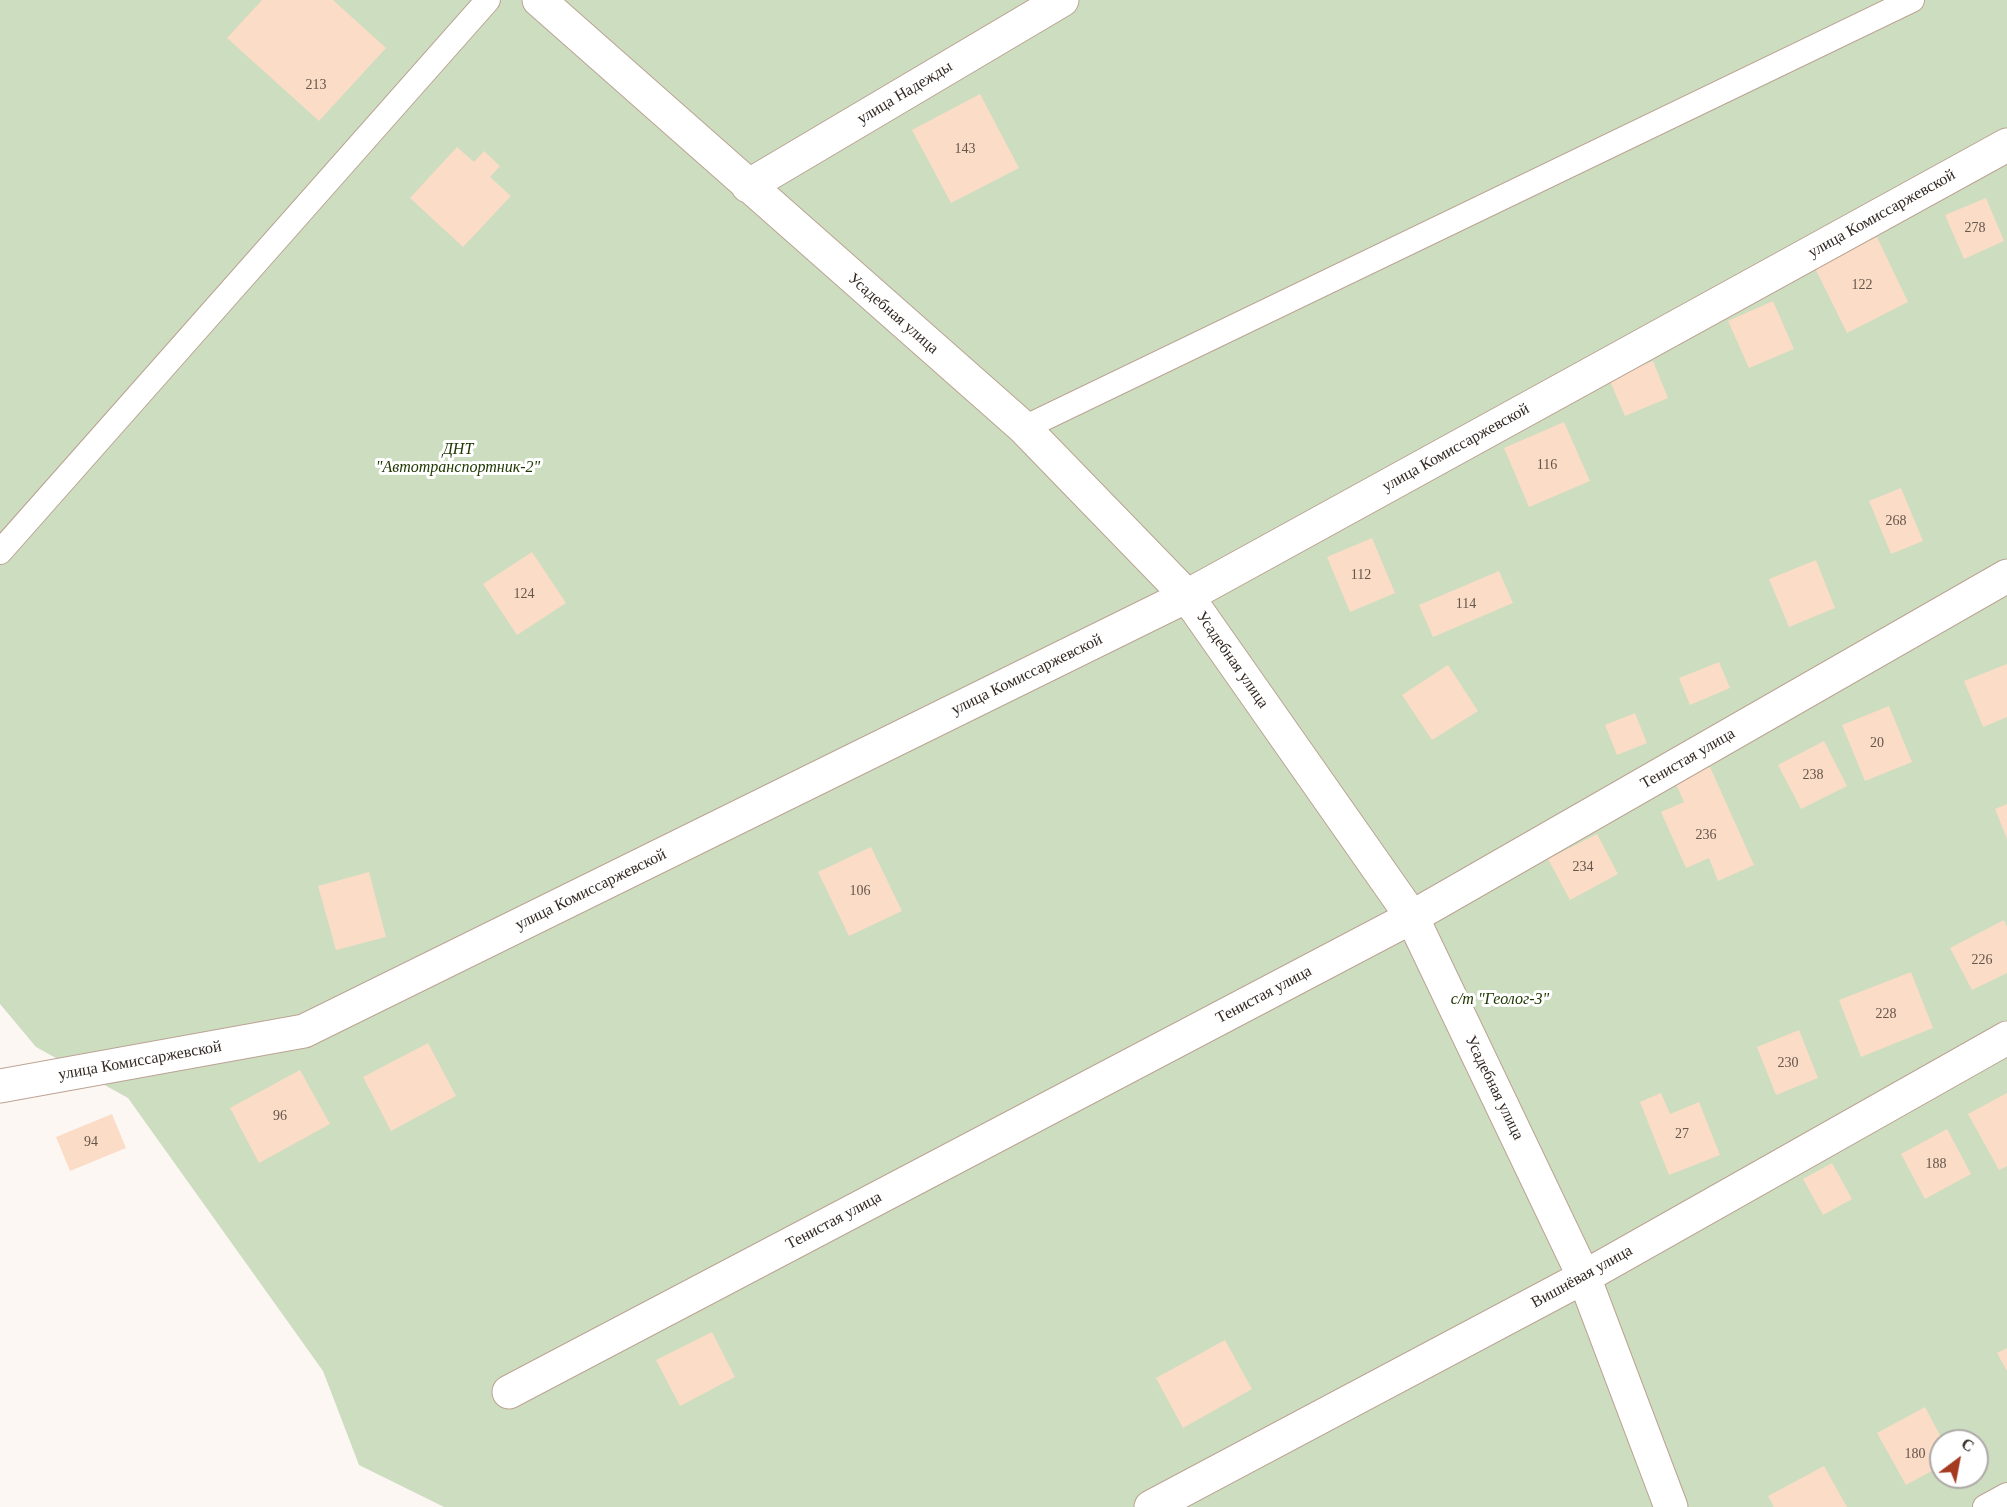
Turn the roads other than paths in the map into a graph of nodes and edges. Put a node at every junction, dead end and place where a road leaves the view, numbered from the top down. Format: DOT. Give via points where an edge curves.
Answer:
graph roads {
  1 [pos="488,0"];
  2 [pos="539,0"];
  3 [pos="1062,0"];
  4 [pos="1911,0"];
  5 [pos="2007,145"];
  6 [pos="747,186"];
  7 [pos="1024,428"];
  8 [pos="0,552"];
  9 [pos="2007,576"];
  10 [pos="1187,596"];
  11 [pos="1412,917"];
  12 [pos="2007,1038"];
  13 [pos="0,1086"];
  14 [pos="1584,1277"];
  15 [pos="509,1392"];
  16 [pos="2007,1495"];
  17 [pos="1151,1507"];
  18 [pos="1671,1507"];
  19 [pos="1985,1507"];
  1 -- 8 [label="lane"];
  2 -- 6 [label="street, Усадебная улица"];
  3 -- 6 [label="street, улица Надежды"];
  4 -- 7 [label="lane"];
  5 -- 10 [label="street, улица Комиссаржевской"];
  6 -- 7 [label="street, Усадебная улица"];
  7 -- 10 [label="street, Усадебная улица"];
  9 -- 11 [label="street, Тенистая улица"];
  10 -- 11 [label="street, Усадебная улица"];
  10 -- 13 [label="street, улица Комиссаржевской" via="304,1031"];
  11 -- 14 [label="street, Усадебная улица"];
  11 -- 15 [label="street, Тенистая улица"];
  12 -- 14 [label="street, Вишнёвая улица"];
  14 -- 17 [label="street, Вишнёвая улица"];
  14 -- 18 [label="street, Усадебная улица"];
  16 -- 19 [label="lane"];
}
